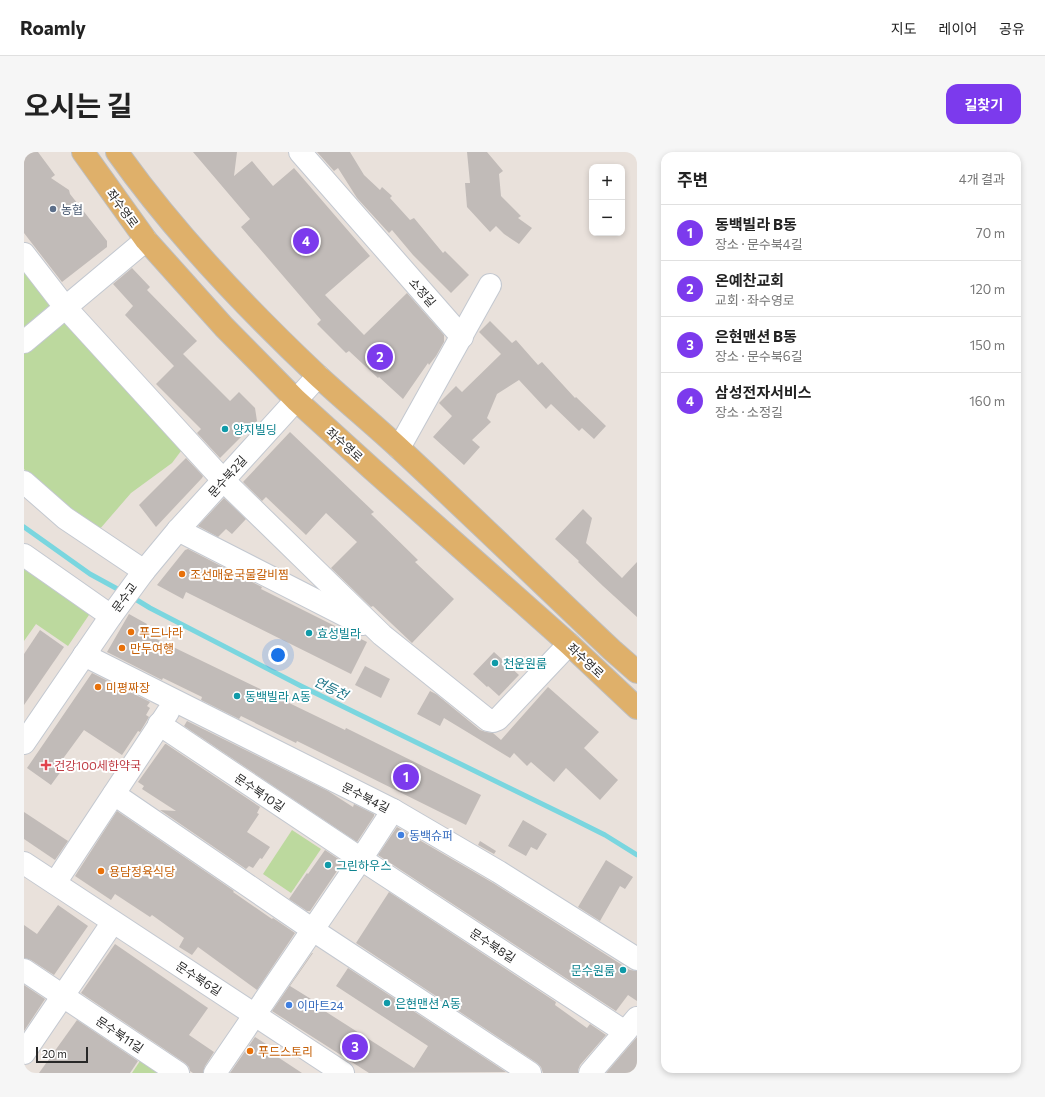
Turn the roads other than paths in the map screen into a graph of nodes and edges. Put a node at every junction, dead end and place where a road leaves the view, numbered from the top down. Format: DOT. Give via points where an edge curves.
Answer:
graph roads {
  1 [pos="83,152"];
  2 [pos="117,152"];
  3 [pos="300,152"];
  4 [pos="146,240"];
  5 [pos="24,254"];
  6 [pos="490,285"];
  7 [pos="246,306"];
  8 [pos="65,307"];
  9 [pos="224,327"];
  10 [pos="462,337"];
  11 [pos="24,342"];
  12 [pos="318,376"];
  13 [pos="296,400"];
  14 [pos="399,448"];
  15 [pos="223,480"];
  16 [pos="24,482"];
  17 [pos="178,530"];
  18 [pos="24,555"];
  19 [pos="141,574"];
  20 [pos="111,616"];
  21 [pos="382,635"];
  22 [pos="569,644"];
  23 [pos="84,654"];
  24 [pos="637,672"];
  25 [pos="176,701"];
  26 [pos="637,708"];
  27 [pos="159,724"];
  28 [pos="24,743"];
  29 [pos="114,794"];
  30 [pos="392,810"];
  31 [pos="362,859"];
  32 [pos="24,863"];
  33 [pos="55,883"];
  34 [pos="113,922"];
  35 [pos="313,930"];
  36 [pos="637,959"];
  37 [pos="24,970"];
  38 [pos="63,996"];
  39 [pos="255,1015"];
  40 [pos="631,1025"];
  41 [pos="24,1053"];
  42 [pos="178,1073"];
  43 [pos="215,1073"];
  44 [pos="344,1073"];
  45 [pos="530,1073"];
  46 [pos="590,1073"];
  1 -- 4 [label="main road, 좌수영로"];
  2 -- 7 [label="main road, 좌수영로" via="179,232"];
  3 -- 10 [label="street, 소정길"];
  4 -- 8 [label="street"];
  4 -- 9 [label="main road, 좌수영로"];
  5 -- 8 [label="street"];
  6 -- 10 [label="street"];
  7 -- 9 [label="main road"];
  7 -- 12 [label="main road, 좌수영로"];
  8 -- 11 [label="street"];
  8 -- 15 [label="street"];
  9 -- 13 [label="main road, 좌수영로"];
  10 -- 14 [label="street"];
  12 -- 13 [label="street, 문수북2길"];
  12 -- 14 [label="main road, 좌수영로"];
  13 -- 15 [label="street, 문수북2길"];
  13 -- 22 [label="main road, 좌수영로"];
  14 -- 24 [label="main road, 좌수영로"];
  15 -- 17 [label="street, 문수북2길"];
  15 -- 21 [label="street"];
  16 -- 19 [label="street" via="65,518"];
  17 -- 19 [label="street, 문수북2길"];
  17 -- 21 [label="street"];
  18 -- 20 [label="street"];
  19 -- 20 [label="street, 문수교"];
  20 -- 23 [label="street"];
  21 -- 22 [label="street" via="488,720 493,721 498,719"];
  22 -- 26 [label="main road, 좌수영로"];
  23 -- 25 [label="street, 문수북4길"];
  23 -- 28 [label="street"];
  25 -- 27 [label="street"];
  25 -- 30 [label="street, 문수북4길"];
  27 -- 29 [label="street"];
  27 -- 31 [label="street, 문수북10길"];
  29 -- 33 [label="street"];
  29 -- 35 [label="street"];
  30 -- 31 [label="street"];
  30 -- 36 [label="street, 문수북4길" via="500,872"];
  31 -- 35 [label="street"];
  31 -- 40 [label="street, 문수북8길"];
  32 -- 33 [label="street, 문수북6길"];
  33 -- 34 [label="street, 문수북6길"];
  34 -- 38 [label="street"];
  34 -- 39 [label="street, 문수북6길"];
  35 -- 39 [label="street"];
  35 -- 45 [label="street"];
  37 -- 38 [label="street, 문수북11길"];
  38 -- 41 [label="street"];
  38 -- 42 [label="street, 문수북11길"];
  39 -- 43 [label="street"];
  39 -- 44 [label="street, 문수북6길"];
  40 -- 46 [label="street, 문수북8길"];
}
